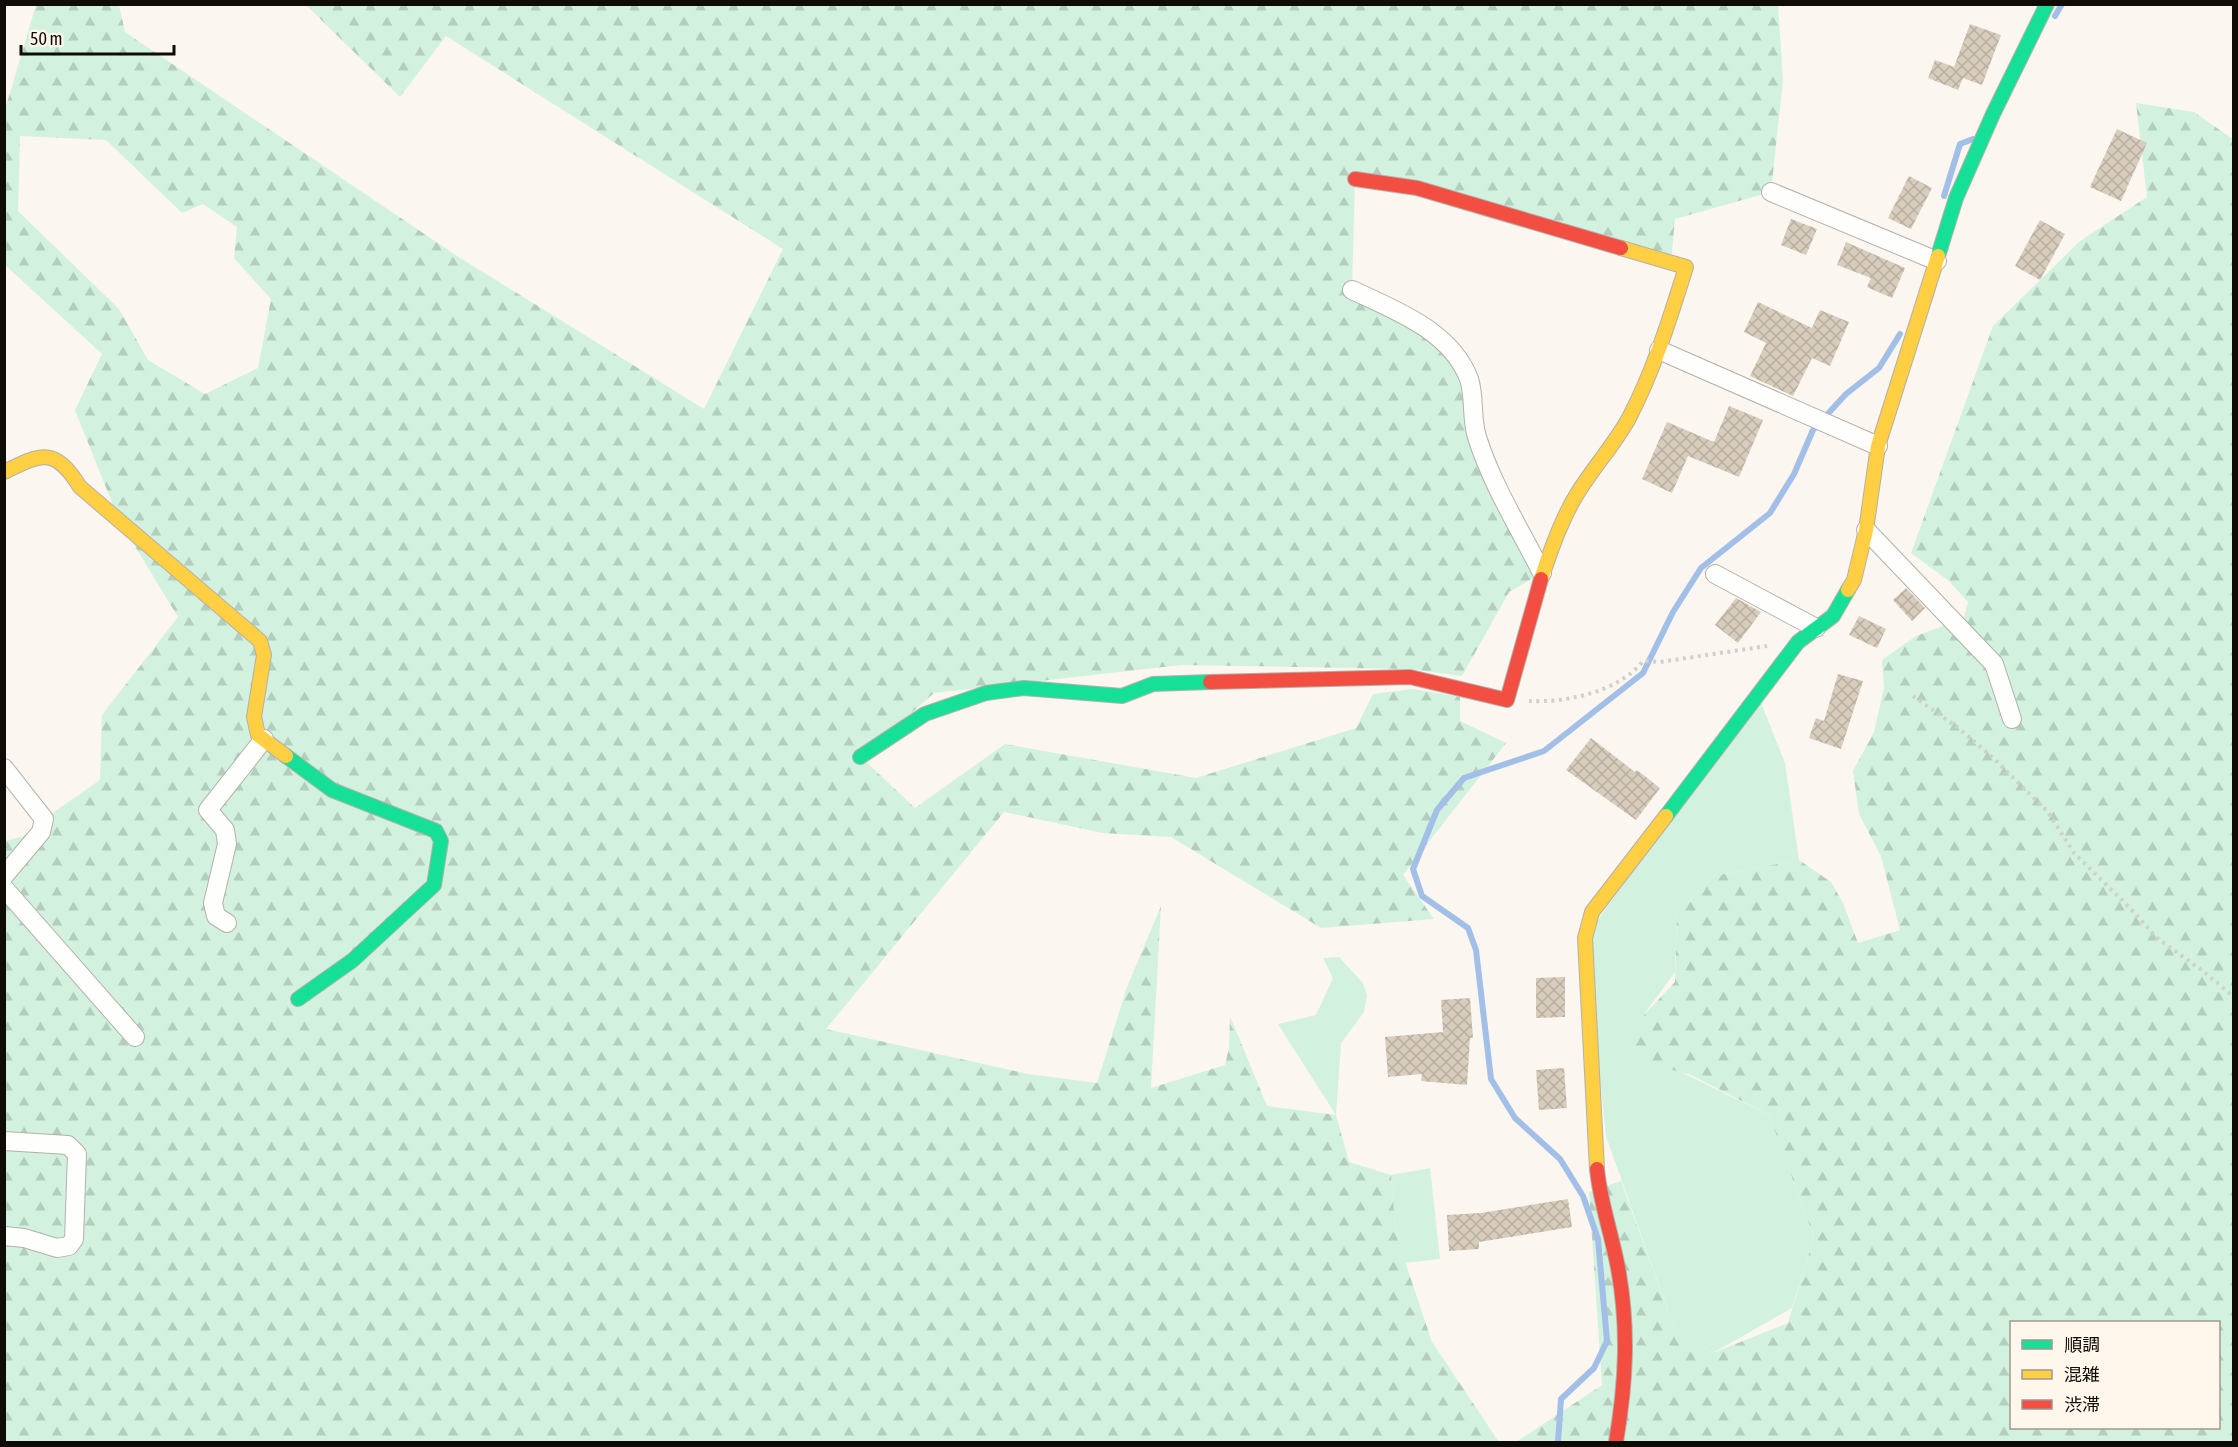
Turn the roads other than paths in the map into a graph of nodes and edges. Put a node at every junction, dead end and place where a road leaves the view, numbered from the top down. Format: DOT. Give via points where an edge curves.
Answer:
graph roads {
  1 [pos="2047,4"];
  2 [pos="1355,179"];
  3 [pos="1772,192"];
  4 [pos="1937,261"];
  5 [pos="1352,290"];
  6 [pos="1659,350"];
  7 [pos="1878,446"];
  8 [pos="4,472"];
  9 [pos="1866,530"];
  10 [pos="1542,573"];
  11 [pos="1715,574"];
  12 [pos="1816,628"];
  13 [pos="2012,719"];
  14 [pos="264,739"];
  15 [pos="861,758"];
  16 [pos="4,768"];
  17 [pos="4,876"];
  18 [pos="4,888"];
  19 [pos="227,923"];
  20 [pos="298,999"];
  21 [pos="135,1037"];
  22 [pos="4,1141"];
  23 [pos="4,1236"];
  24 [pos="1616,1443"];
  1 -- 4 [label="street" via="1956,198"];
  2 -- 6 [label="street" via="1418,188 1686,267"];
  3 -- 4 [label="street"];
  4 -- 7 [label="street"];
  5 -- 10 [label="street" via="1404,314 1438,337 1460,359 1470,381 1476,436"];
  6 -- 7 [label="street"];
  6 -- 10 [label="street" via="1628,419 1569,508"];
  7 -- 9 [label="street"];
  8 -- 14 [label="street" via="43,456 69,467 80,487 260,641 264,655 254,717 258,735"];
  9 -- 12 [label="street" via="1854,580 1833,615"];
  9 -- 13 [label="street" via="1994,664"];
  10 -- 15 [label="street" via="1507,700 1410,677 1153,684 1122,696 1024,688 986,693 925,714"];
  11 -- 12 [label="street"];
  12 -- 24 [label="street" via="1798,642 1592,912 1585,938 1597,1172 1618,1269 1625,1325 1624,1393"];
  14 -- 19 [label="street" via="208,810 225,830 227,844 213,903 216,916"];
  14 -- 20 [label="street" via="332,790 436,831 441,841 435,885 353,960"];
  16 -- 17 [label="street" via="44,819 42,832"];
  18 -- 21 [label="street"];
  22 -- 23 [label="street" via="68,1145 76,1154 74,1239 69,1246 57,1248"];
}
